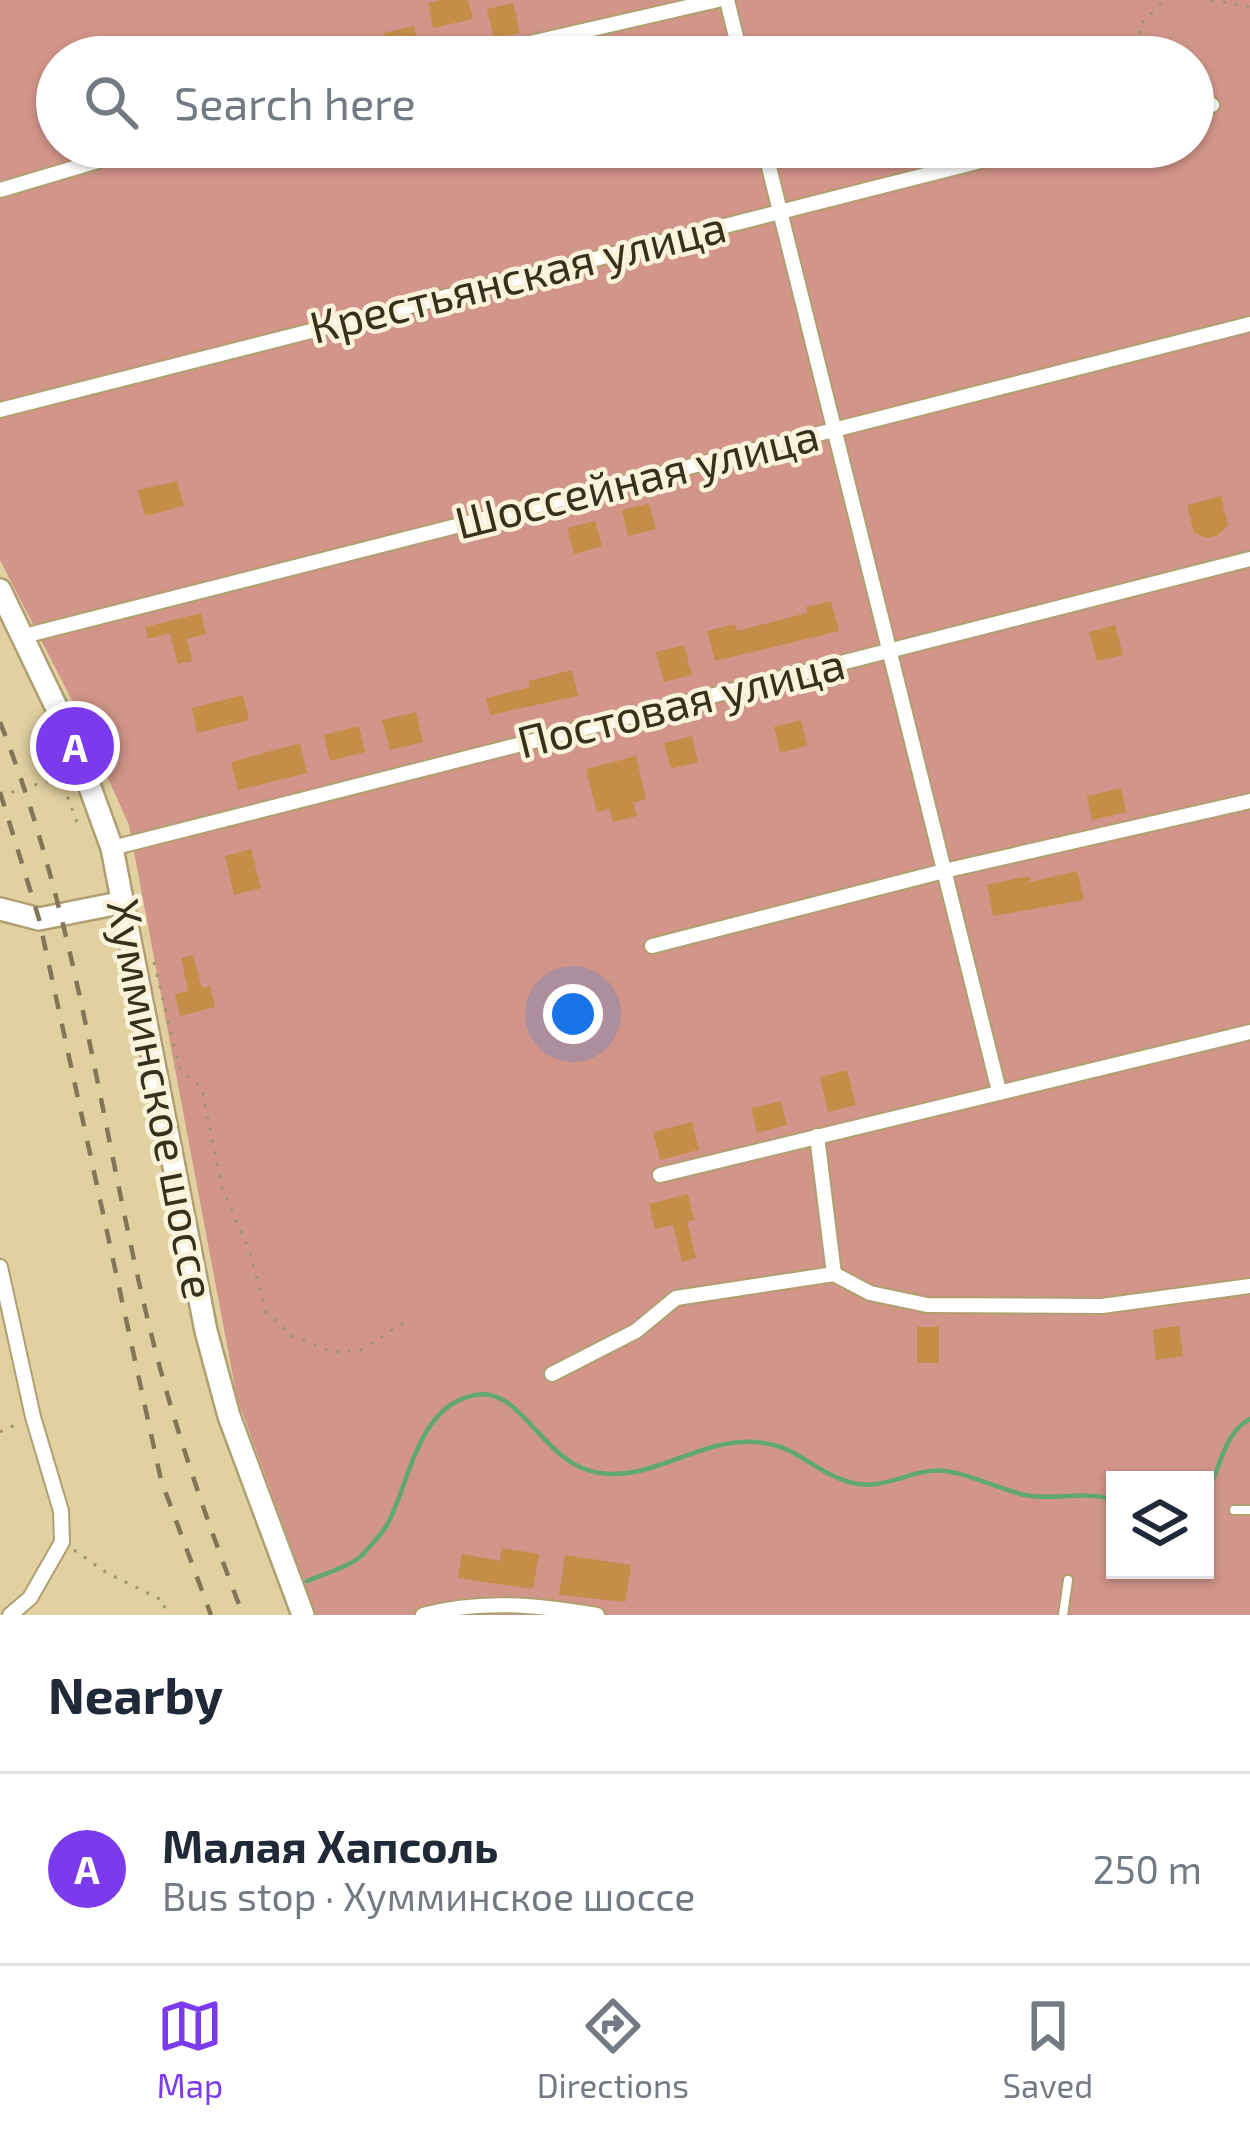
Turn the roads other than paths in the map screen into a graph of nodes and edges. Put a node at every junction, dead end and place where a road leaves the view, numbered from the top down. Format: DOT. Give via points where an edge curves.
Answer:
graph roads {
  1 [pos="723,0"];
  2 [pos="563,36"];
  3 [pos="734,36"];
  4 [pos="74,168"];
  5 [pos="769,168"];
  6 [pos="949,168"];
  7 [pos="0,190"];
  8 [pos="779,209"];
  9 [pos="1250,324"];
  10 [pos="0,410"];
  11 [pos="834,429"];
  12 [pos="1250,559"];
  13 [pos="0,590"];
  14 [pos="24,636"];
  15 [pos="889,651"];
  16 [pos="1250,801"];
  17 [pos="112,848"];
  18 [pos="944,871"];
  19 [pos="124,902"];
  20 [pos="0,910"];
  21 [pos="652,946"];
  22 [pos="1250,1032"];
  23 [pos="999,1091"];
  24 [pos="817,1136"];
  25 [pos="660,1175"];
  26 [pos="0,1267"];
  27 [pos="834,1274"];
  28 [pos="1250,1286"];
  29 [pos="552,1374"];
  30 [pos="1234,1510"];
  31 [pos="1250,1510"];
  32 [pos="1068,1580"];
  33 [pos="10,1615"];
  34 [pos="303,1615"];
  35 [pos="423,1615"];
  36 [pos="597,1615"];
  37 [pos="1063,1615"];
  1 -- 2 [label="street"];
  1 -- 3 [label="street"];
  4 -- 7 [label="street"];
  5 -- 8 [label="street"];
  6 -- 8 [label="street, Крестьянская улица"];
  8 -- 10 [label="street, Крестьянская улица"];
  8 -- 11 [label="street"];
  9 -- 11 [label="street, Шоссейная улица"];
  11 -- 14 [label="street, Шоссейная улица"];
  11 -- 15 [label="street"];
  12 -- 15 [label="street, Постовая улица"];
  13 -- 14 [label="main road, Хумминское шоссе"];
  14 -- 17 [label="main road, Хумминское шоссе"];
  15 -- 17 [label="street, Постовая улица"];
  15 -- 18 [label="street"];
  16 -- 18 [label="street"];
  17 -- 19 [label="main road, Хумминское шоссе"];
  18 -- 21 [label="street"];
  18 -- 23 [label="street"];
  19 -- 20 [label="main road" via="39,919"];
  19 -- 34 [label="main road, Хумминское шоссе" via="206,1331"];
  22 -- 23 [label="street"];
  23 -- 24 [label="street"];
  24 -- 25 [label="street"];
  24 -- 27 [label="street"];
  26 -- 33 [label="street" via="62,1542 30,1598"];
  27 -- 28 [label="street" via="870,1294 927,1306 1102,1306"];
  27 -- 29 [label="street" via="676,1298 636,1330"];
  30 -- 31 [label="lane"];
  32 -- 37 [label="lane"];
  35 -- 36 [label="street" via="535,1605"];
}
